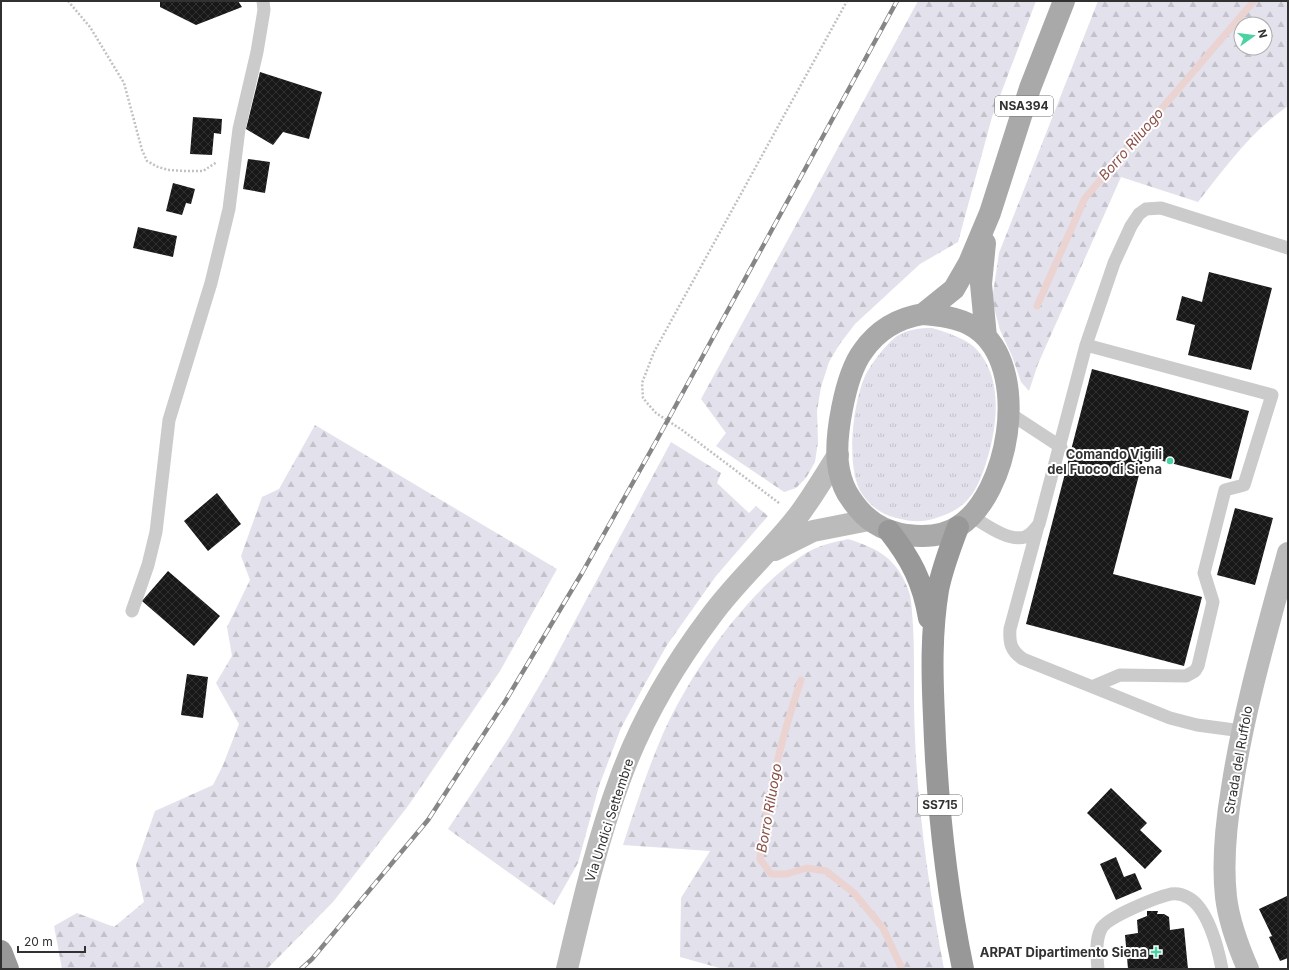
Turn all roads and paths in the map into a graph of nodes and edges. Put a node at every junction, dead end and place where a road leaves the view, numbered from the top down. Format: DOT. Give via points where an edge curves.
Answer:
graph roads {
  1 [pos="68,1"];
  2 [pos="263,1"];
  3 [pos="847,1"];
  4 [pos="1064,1"];
  5 [pos="221,159"];
  6 [pos="990,214"];
  7 [pos="1288,248"];
  8 [pos="923,314"];
  9 [pos="986,337"];
  10 [pos="1086,345"];
  11 [pos="1009,413"];
  12 [pos="1061,447"];
  13 [pos="838,455"];
  14 [pos="797,516"];
  15 [pos="868,520"];
  16 [pos="965,522"];
  17 [pos="1039,524"];
  18 [pos="889,531"];
  19 [pos="1288,553"];
  20 [pos="756,563"];
  21 [pos="132,611"];
  22 [pos="932,639"];
  23 [pos="1094,686"];
  24 [pos="1242,731"];
  25 [pos="1,951"];
  26 [pos="8,969"];
  27 [pos="567,969"];
  28 [pos="963,969"];
  29 [pos="1098,969"];
  30 [pos="1222,969"];
  31 [pos="1248,969"];
  1 -- 5 [label="path" via="90,27 121,78 147,161 169,170 203,171"];
  2 -- 21 [label="lane" via="264,10 257,52 239,129 229,209 211,283 169,420 156,532"];
  3 -- 14 [label="path" via="654,352 642,383 644,398 656,413"];
  4 -- 6 [label="main road, NSA394" via="1030,88"];
  6 -- 8 [label="main road, NSA394" via="962,279 954,289"];
  6 -- 9 [label="main road, NSA394" via="981,284"];
  7 -- 10 [label="lane" via="1183,214 1156,208 1146,209 1131,226 1117,257"];
  8 -- 9 [label="main road" via="948,317 966,323"];
  8 -- 13 [label="main road" via="903,319 888,327 870,343 858,359 842,409"];
  9 -- 11 [label="main road" via="1002,366"];
  10 -- 12 [label="lane"];
  10 -- 23 [label="lane" via="1272,394 1244,485 1225,490 1204,573 1213,602 1195,671 1186,676 1120,675"];
  11 -- 12 [label="lane"];
  11 -- 16 [label="main road" via="1005,445 998,468 982,502"];
  12 -- 17 [label="lane"];
  13 -- 14 [label="main road, Via Undici Settembre"];
  13 -- 15 [label="main road" via="845,489"];
  14 -- 20 [label="main road, Via Undici Settembre"];
  15 -- 18 [label="main road"];
  15 -- 20 [label="main road, Via Undici Settembre" via="813,531 790,541"];
  16 -- 17 [label="lane" via="988,526 1014,537 1024,537 1032,533"];
  16 -- 18 [label="main road" via="939,534 900,534"];
  16 -- 22 [label="highway, SS715" via="941,577"];
  17 -- 23 [label="lane" via="1010,629 1010,644 1016,654 1023,659"];
  18 -- 22 [label="highway, SS715" via="918,574 924,592"];
  19 -- 24 [label="main road, Strada del Ruffolo"];
  20 -- 27 [label="main road, Via Undici Settembre" via="711,616 687,650 651,711 629,756 603,831"];
  22 -- 28 [label="highway, SS715" via="934,734 939,797 953,916"];
  23 -- 24 [label="lane" via="1170,718 1197,725"];
  24 -- 31 [label="main road, Strada del Ruffolo" via="1229,808 1224,874 1229,914"];
  25 -- 26 [label="highway"];
  29 -- 30 [label="lane" via="1097,941 1106,922 1126,911 1171,894 1181,894 1196,903 1211,931"];
}
